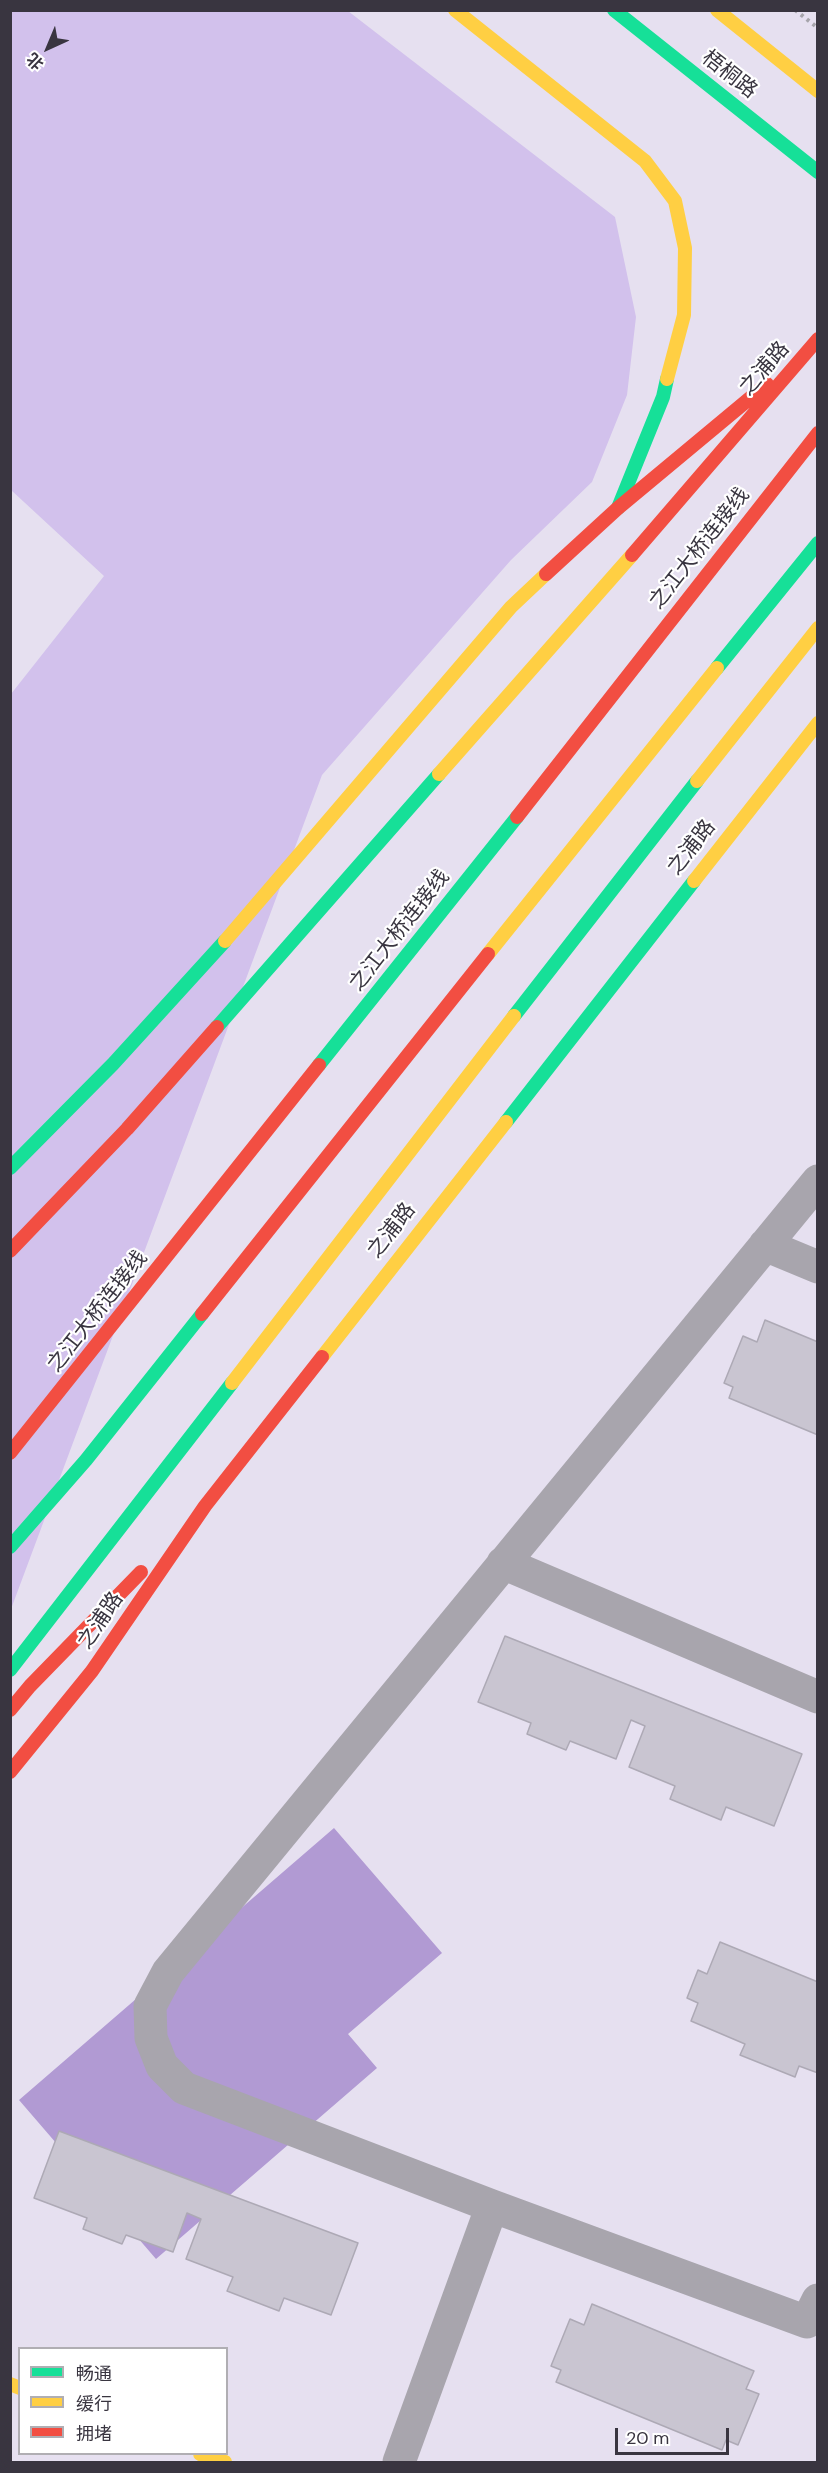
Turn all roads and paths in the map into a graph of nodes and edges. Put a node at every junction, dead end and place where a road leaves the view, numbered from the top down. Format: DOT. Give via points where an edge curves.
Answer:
graph roads {
  1 [pos="455,10"];
  2 [pos="614,10"];
  3 [pos="717,10"];
  4 [pos="795,10"];
  5 [pos="818,28"];
  6 [pos="818,91"];
  7 [pos="818,172"];
  8 [pos="814,344"];
  9 [pos="818,433"];
  10 [pos="618,508"];
  11 [pos="818,543"];
  12 [pos="818,628"];
  13 [pos="818,723"];
  14 [pos="10,1168"];
  15 [pos="818,1181"];
  16 [pos="765,1245"];
  17 [pos="10,1251"];
  18 [pos="818,1267"];
  19 [pos="10,1453"];
  20 [pos="205,1506"];
  21 [pos="10,1547"];
  22 [pos="503,1563"];
  23 [pos="10,1670"];
  24 [pos="818,1696"];
  25 [pos="10,1710"];
  26 [pos="10,1772"];
  27 [pos="492,2206"];
  28 [pos="818,2300"];
  29 [pos="203,2455"];
  30 [pos="225,2463"];
  31 [pos="399,2463"];
  1 -- 10 [label="main road" via="645,161 675,201 685,248 684,315 663,397"];
  2 -- 7 [label="main road, 梧桐路"];
  3 -- 6 [label="main road, 梧桐路"];
  4 -- 5 [label="path"];
  8 -- 10 [label="main road, 之浦路"];
  8 -- 17 [label="main road, 之浦路" via="127,1129"];
  9 -- 19 [label="main road, 之江大桥连接线"];
  10 -- 14 [label="main road, 之浦路" via="511,607 229,937 113,1064"];
  11 -- 21 [label="main road" via="86,1460"];
  12 -- 23 [label="main road, 之浦路" via="575,936"];
  13 -- 20 [label="main road, 之浦路"];
  15 -- 16 [label="street"];
  16 -- 18 [label="street"];
  16 -- 22 [label="street"];
  20 -- 25 [label="main road"];
  20 -- 26 [label="main road, 之浦路" via="92,1671"];
  22 -- 24 [label="street"];
  22 -- 27 [label="street" via="168,1972 150,2006 151,2038 162,2066 184,2088"];
  27 -- 28 [label="street" via="807,2322"];
  27 -- 31 [label="street"];
  29 -- 30 [label="main road"];
}
